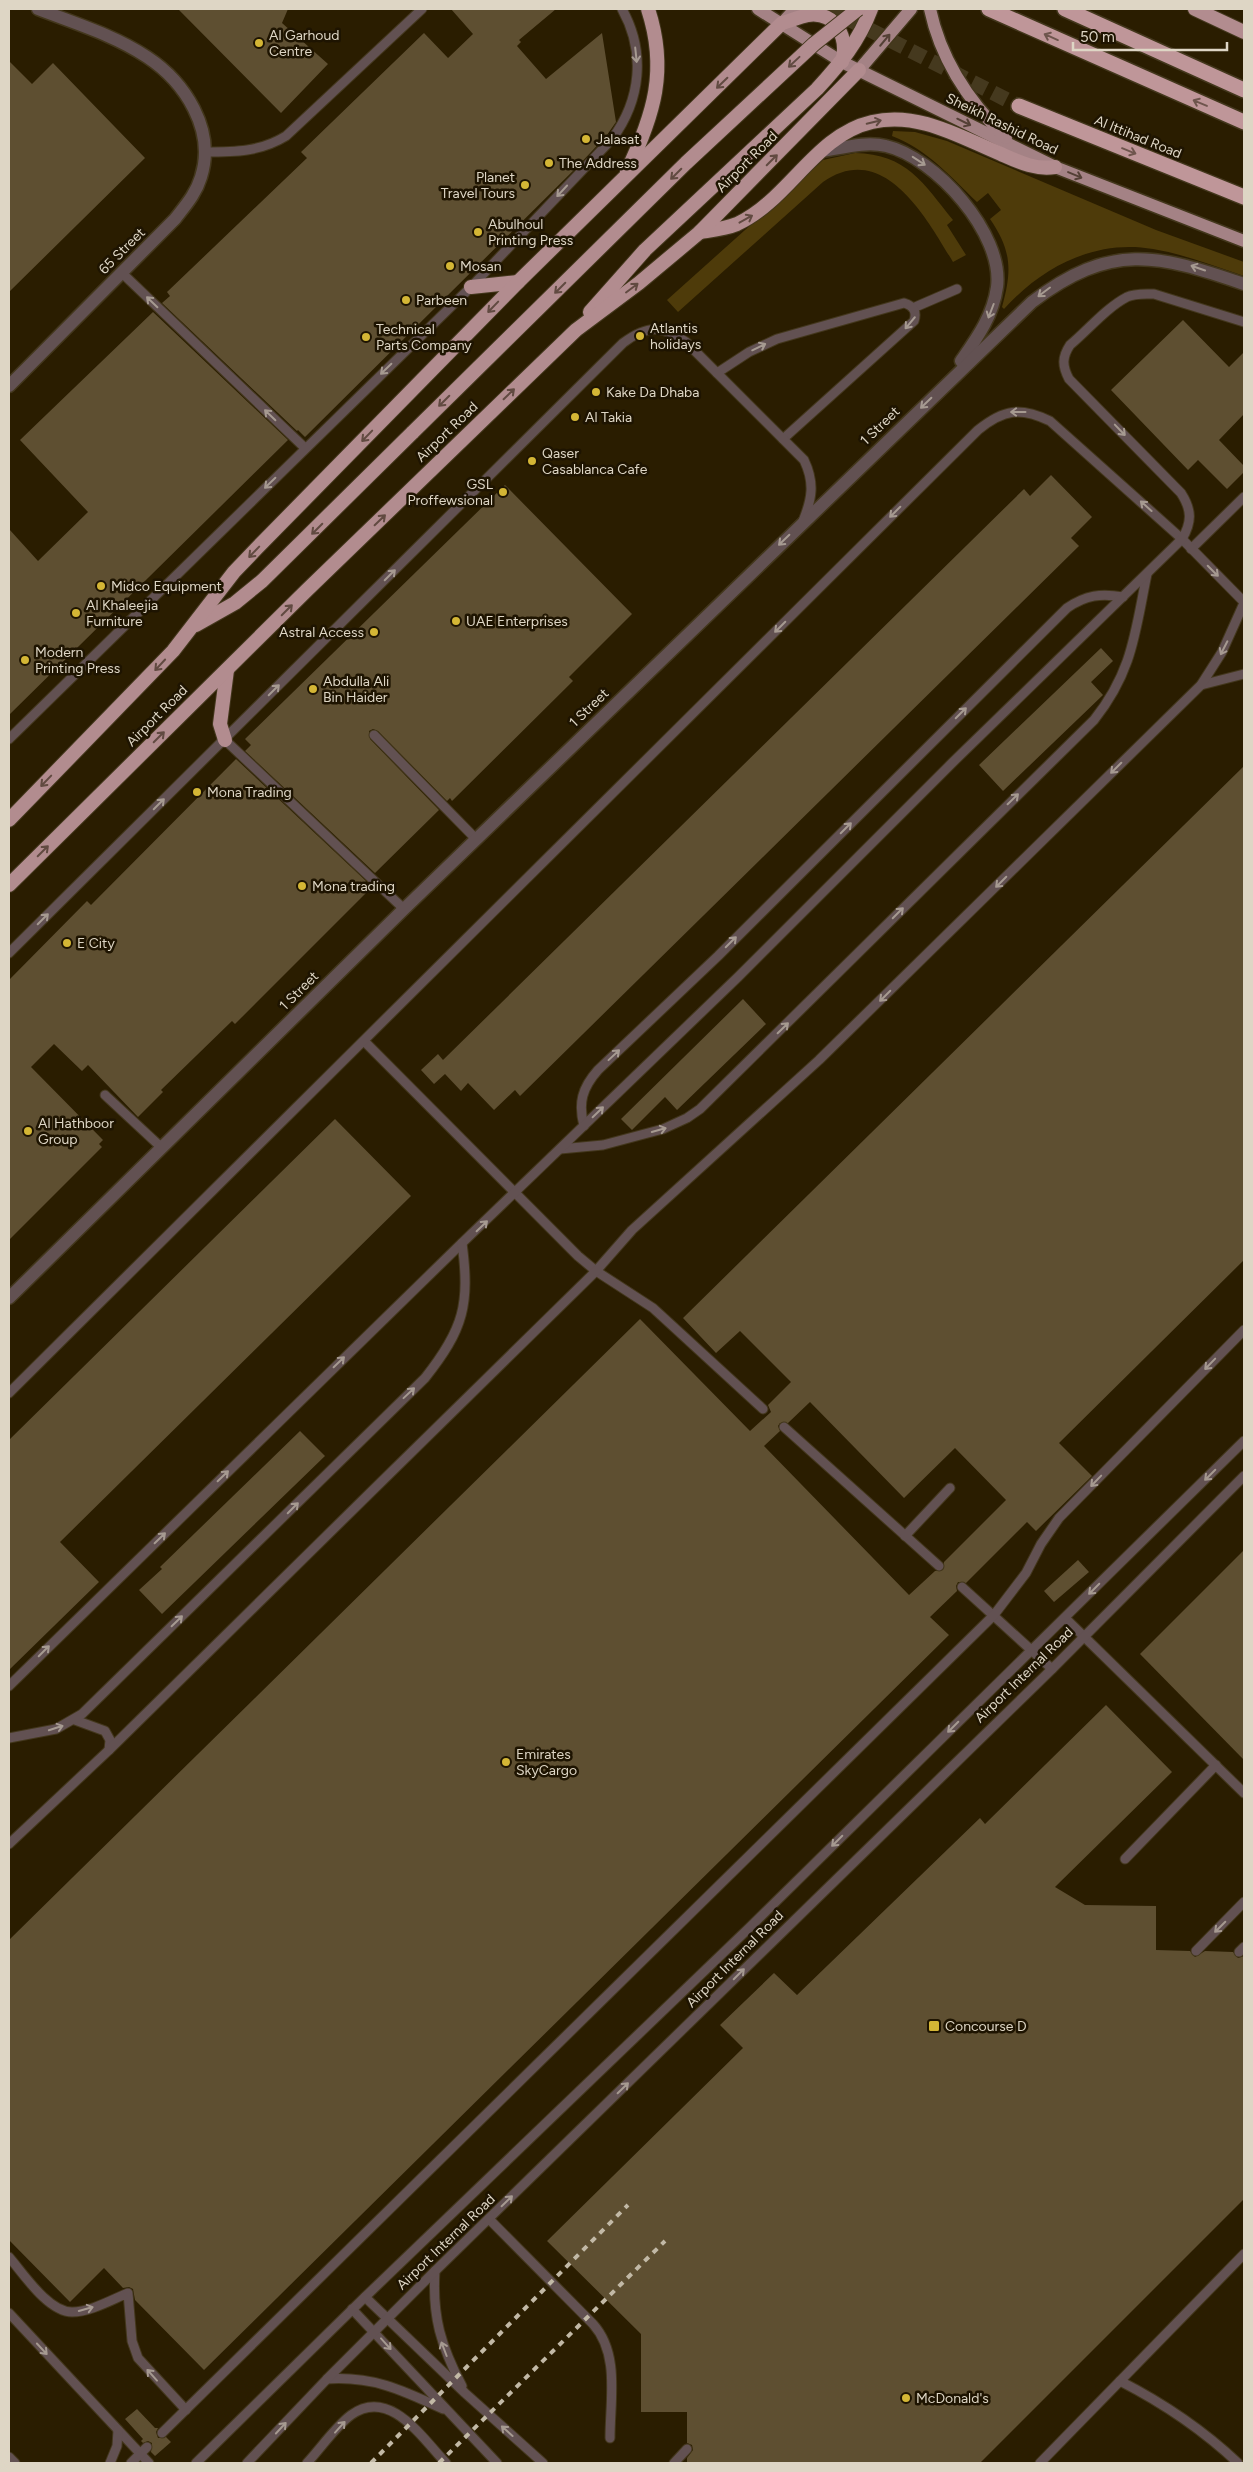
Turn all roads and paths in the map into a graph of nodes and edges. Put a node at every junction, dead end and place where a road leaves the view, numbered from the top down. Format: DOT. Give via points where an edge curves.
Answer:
graph roads {
  1 [pos="38,9"];
  2 [pos="422,9"];
  3 [pos="622,9"];
  4 [pos="648,9"];
  5 [pos="758,9"];
  6 [pos="795,9"];
  7 [pos="858,9"];
  8 [pos="871,9"];
  9 [pos="911,9"];
  10 [pos="930,9"];
  11 [pos="938,9"];
  12 [pos="989,9"];
  13 [pos="1065,9"];
  14 [pos="1196,9"];
  15 [pos="782,24"];
  16 [pos="1242,30"];
  17 [pos="940,42"];
  18 [pos="842,62"];
  19 [pos="859,70"];
  20 [pos="1244,90"];
  21 [pos="1019,106"];
  22 [pos="1244,122"];
  23 [pos="1015,147"];
  24 [pos="822,151"];
  25 [pos="204,152"];
  26 [pos="1056,167"];
  27 [pos="624,179"];
  28 [pos="1244,197"];
  29 [pos="700,232"];
  30 [pos="1244,241"];
  31 [pos="122,273"];
  32 [pos="518,282"];
  33 [pos="1244,284"];
  34 [pos="471,287"];
  35 [pos="957,289"];
  36 [pos="913,308"];
  37 [pos="1244,322"];
  38 [pos="576,330"];
  39 [pos="717,373"];
  40 [pos="947,382"];
  41 [pos="9,386"];
  42 [pos="783,439"];
  43 [pos="305,448"];
  44 [pos="1244,497"];
  45 [pos="802,523"];
  46 [pos="1182,539"];
  47 [pos="1191,549"];
  48 [pos="1147,574"];
  49 [pos="1123,597"];
  50 [pos="1244,602"];
  51 [pos="191,628"];
  52 [pos="226,670"];
  53 [pos="1244,674"];
  54 [pos="1201,685"];
  55 [pos="374,735"];
  56 [pos="9,739"];
  57 [pos="225,740"];
  58 [pos="9,820"];
  59 [pos="476,839"];
  60 [pos="9,885"];
  61 [pos="404,909"];
  62 [pos="9,953"];
  63 [pos="364,1040"];
  64 [pos="105,1095"];
  65 [pos="584,1126"];
  66 [pos="162,1148"];
  67 [pos="560,1149"];
  68 [pos="515,1193"];
  69 [pos="462,1243"];
  70 [pos="596,1270"];
  71 [pos="9,1298"];
  72 [pos="1244,1330"];
  73 [pos="9,1393"];
  74 [pos="763,1409"];
  75 [pos="784,1427"];
  76 [pos="1244,1440"];
  77 [pos="1244,1476"];
  78 [pos="950,1488"];
  79 [pos="906,1536"];
  80 [pos="940,1566"];
  81 [pos="962,1587"];
  82 [pos="994,1615"];
  83 [pos="1065,1618"];
  84 [pos="1084,1636"];
  85 [pos="1033,1650"];
  86 [pos="1052,1669"];
  87 [pos="9,1686"];
  88 [pos="75,1720"];
  89 [pos="9,1738"];
  90 [pos="109,1750"];
  91 [pos="1216,1765"];
  92 [pos="1244,1793"];
  93 [pos="9,1844"];
  94 [pos="1125,1859"];
  95 [pos="1244,1902"];
  96 [pos="1196,1951"];
  97 [pos="488,2219"];
  98 [pos="1244,2254"];
  99 [pos="9,2256"];
  100 [pos="435,2271"];
  101 [pos="365,2296"];
  102 [pos="352,2309"];
  103 [pos="9,2313"];
  104 [pos="386,2319"];
  105 [pos="375,2331"];
  106 [pos="326,2379"];
  107 [pos="1120,2381"];
  108 [pos="465,2393"];
  109 [pos="186,2410"];
  110 [pos="447,2411"];
  111 [pos="118,2430"];
  112 [pos="162,2433"];
  113 [pos="610,2438"];
  114 [pos="147,2447"];
  115 [pos="687,2450"];
  116 [pos="140,2454"];
  117 [pos="9,2457"];
  118 [pos="15,2463"];
  119 [pos="110,2463"];
  120 [pos="132,2463"];
  121 [pos="149,2463"];
  122 [pos="196,2463"];
  123 [pos="248,2463"];
  124 [pos="307,2463"];
  125 [pos="446,2463"];
  126 [pos="497,2463"];
  127 [pos="543,2463"];
  128 [pos="674,2463"];
  129 [pos="1040,2463"];
  130 [pos="1238,2463"];
  1 -- 25 [label="street, 65 Street" via="146,56 175,81 197,112"];
  2 -- 25 [label="lane" via="286,136 259,149 244,152"];
  3 -- 34 [label="lane, one-way" via="632,32 637,56 635,96 630,111 612,138"];
  4 -- 27 [label="highway" via="659,54 658,76 648,122"];
  5 -- 15 [label="main road, Sheikh Rashid Road"];
  6 -- 15 [label="main road"];
  7 -- 51 [label="highway, one-way, bridge" via="814,44 693,156 270,575 236,604"];
  8 -- 18 [label="highway" via="864,28"];
  19 -- 9 [label="main road, Airport Road, one-way"];
  10 -- 17 [label="main road"];
  11 -- 17 [label="main road"];
  22 -- 12 [label="highway, one-way"];
  13 -- 20 [label="highway"];
  14 -- 16 [label="highway"];
  15 -- 18 [label="main road, Sheikh Rashid Road"];
  15 -- 18 [label="highway" via="809,15 827,19 841,32 844,40 846,50"];
  15 -- 27 [label="highway, one-way"];
  17 -- 23 [label="main road" via="946,60 965,92"];
  18 -- 19 [label="main road, Sheikh Rashid Road"];
  18 -- 38 [label="highway" via="645,250"];
  19 -- 23 [label="main road, Sheikh Rashid Road, one-way"];
  29 -- 19 [label="highway, Airport Road, one-way"];
  21 -- 28 [label="highway, Al Ittihad Road, one-way"];
  23 -- 26 [label="main road, Sheikh Rashid Road"];
  24 -- 26 [label="highway, one-way" via="838,136 853,128 887,119 904,119 924,122 1030,166"];
  29 -- 24 [label="highway, one-way" via="718,230 753,215"];
  24 -- 40 [label="street, one-way" via="869,144 886,146 912,156 932,169 976,218 989,238 996,261 998,285 993,308 983,329"];
  25 -- 31 [label="street, 65 Street" via="201,177 191,200"];
  26 -- 30 [label="main road, Sheikh Rashid Road, one-way"];
  27 -- 32 [label="highway"];
  38 -- 29 [label="highway, Airport Road, one-way"];
  31 -- 41 [label="street, 65 Street"];
  43 -- 31 [label="lane, one-way"];
  32 -- 34 [label="highway"];
  32 -- 51 [label="highway, one-way" via="234,572"];
  33 -- 40 [label="street, 1 Street, one-way" via="1188,265 1155,259 1122,260 1089,268 1059,281 1032,302"];
  34 -- 43 [label="lane, one-way"];
  35 -- 36 [label="lane"];
  39 -- 36 [label="lane, one-way" via="749,352 777,340 904,303"];
  36 -- 42 [label="lane, one-way" via="914,321"];
  37 -- 46 [label="lane, one-way" via="1154,294 1140,293 1128,297 1065,352 1065,371 1188,504 1191,516"];
  52 -- 38 [label="highway, Airport Road, one-way"];
  39 -- 42 [label="lane"];
  57 -- 39 [label="lane, one-way" via="637,332 655,328 672,332"];
  40 -- 45 [label="street, 1 Street, one-way"];
  42 -- 45 [label="lane" via="804,460 810,474 811,496"];
  43 -- 56 [label="lane, one-way"];
  44 -- 47 [label="lane"];
  45 -- 59 [label="street, 1 Street, one-way"];
  46 -- 47 [label="lane"];
  46 -- 48 [label="lane"];
  46 -- 63 [label="lane, one-way" via="1050,421 1022,412 993,418"];
  47 -- 50 [label="lane, one-way"];
  48 -- 49 [label="lane"];
  67 -- 48 [label="lane, one-way" via="603,1145 675,1125 700,1109 785,1026 1094,720 1122,680 1130,657"];
  65 -- 49 [label="lane, one-way"];
  65 -- 49 [label="lane, one-way" via="580,1112 581,1096 587,1082 598,1070 1067,608 1079,599 1093,595"];
  50 -- 54 [label="lane, one-way" via="1222,652"];
  51 -- 58 [label="highway, one-way" via="157,668"];
  52 -- 57 [label="highway" via="220,724"];
  60 -- 52 [label="highway, Airport Road, one-way"];
  53 -- 54 [label="lane"];
  54 -- 70 [label="lane, one-way" via="819,1060 632,1230"];
  55 -- 59 [label="lane"];
  57 -- 61 [label="lane"];
  62 -- 57 [label="lane, one-way"];
  59 -- 61 [label="street, 1 Street"];
  61 -- 66 [label="street, 1 Street"];
  63 -- 68 [label="lane"];
  63 -- 73 [label="lane"];
  64 -- 66 [label="lane"];
  65 -- 67 [label="lane"];
  66 -- 71 [label="street, 1 Street"];
  67 -- 68 [label="lane"];
  69 -- 68 [label="lane, one-way"];
  68 -- 70 [label="lane"];
  87 -- 69 [label="lane, one-way"];
  88 -- 69 [label="lane, one-way" via="425,1378 448,1349 463,1314 466,1277"];
  70 -- 74 [label="lane" via="654,1308"];
  70 -- 90 [label="lane"];
  72 -- 82 [label="lane, one-way" via="1060,1518 1026,1573"];
  75 -- 79 [label="lane"];
  76 -- 83 [label="lane, one-way"];
  77 -- 84 [label="lane, Airport Internal Road"];
  78 -- 79 [label="lane"];
  79 -- 80 [label="lane"];
  81 -- 82 [label="lane"];
  82 -- 85 [label="lane"];
  82 -- 109 [label="lane"];
  83 -- 84 [label="lane"];
  83 -- 85 [label="lane"];
  84 -- 86 [label="lane, Airport Internal Road"];
  84 -- 91 [label="lane"];
  85 -- 86 [label="lane"];
  85 -- 101 [label="lane, one-way"];
  97 -- 86 [label="lane, Airport Internal Road, one-way"];
  89 -- 88 [label="lane, one-way" via="56,1729"];
  88 -- 90 [label="lane" via="105,1731 110,1740"];
  90 -- 93 [label="lane"];
  91 -- 92 [label="lane"];
  91 -- 94 [label="lane"];
  95 -- 96 [label="lane, one-way"];
  97 -- 100 [label="lane, Airport Internal Road"];
  97 -- 113 [label="lane" via="606,2341 611,2362"];
  98 -- 107 [label="lane"];
  99 -- 109 [label="lane" via="48,2302 58,2309 83,2310 128,2293 132,2341 138,2358"];
  100 -- 104 [label="lane, Airport Internal Road"];
  108 -- 100 [label="lane, one-way" via="439,2334 434,2312"];
  101 -- 102 [label="lane"];
  101 -- 104 [label="lane"];
  102 -- 105 [label="lane"];
  102 -- 122 [label="lane"];
  103 -- 111 [label="lane, one-way"];
  104 -- 105 [label="lane, Airport Internal Road"];
  104 -- 108 [label="lane"];
  105 -- 106 [label="lane, Airport Internal Road"];
  105 -- 110 [label="lane, one-way"];
  106 -- 110 [label="lane" via="381,2382"];
  123 -- 106 [label="lane, Airport Internal Road, one-way"];
  107 -- 129 [label="lane"];
  107 -- 130 [label="lane" via="1179,2415"];
  127 -- 108 [label="lane, one-way"];
  109 -- 112 [label="lane"];
  110 -- 126 [label="lane"];
  111 -- 116 [label="lane"];
  111 -- 119 [label="lane" via="117,2446"];
  114 -- 116 [label="lane"];
  115 -- 128 [label="lane"];
  116 -- 120 [label="lane"];
  116 -- 121 [label="lane"];
  117 -- 118 [label="lane"];
  124 -- 125 [label="lane, one-way" via="350,2415 364,2408 379,2406 394,2411"];
}
